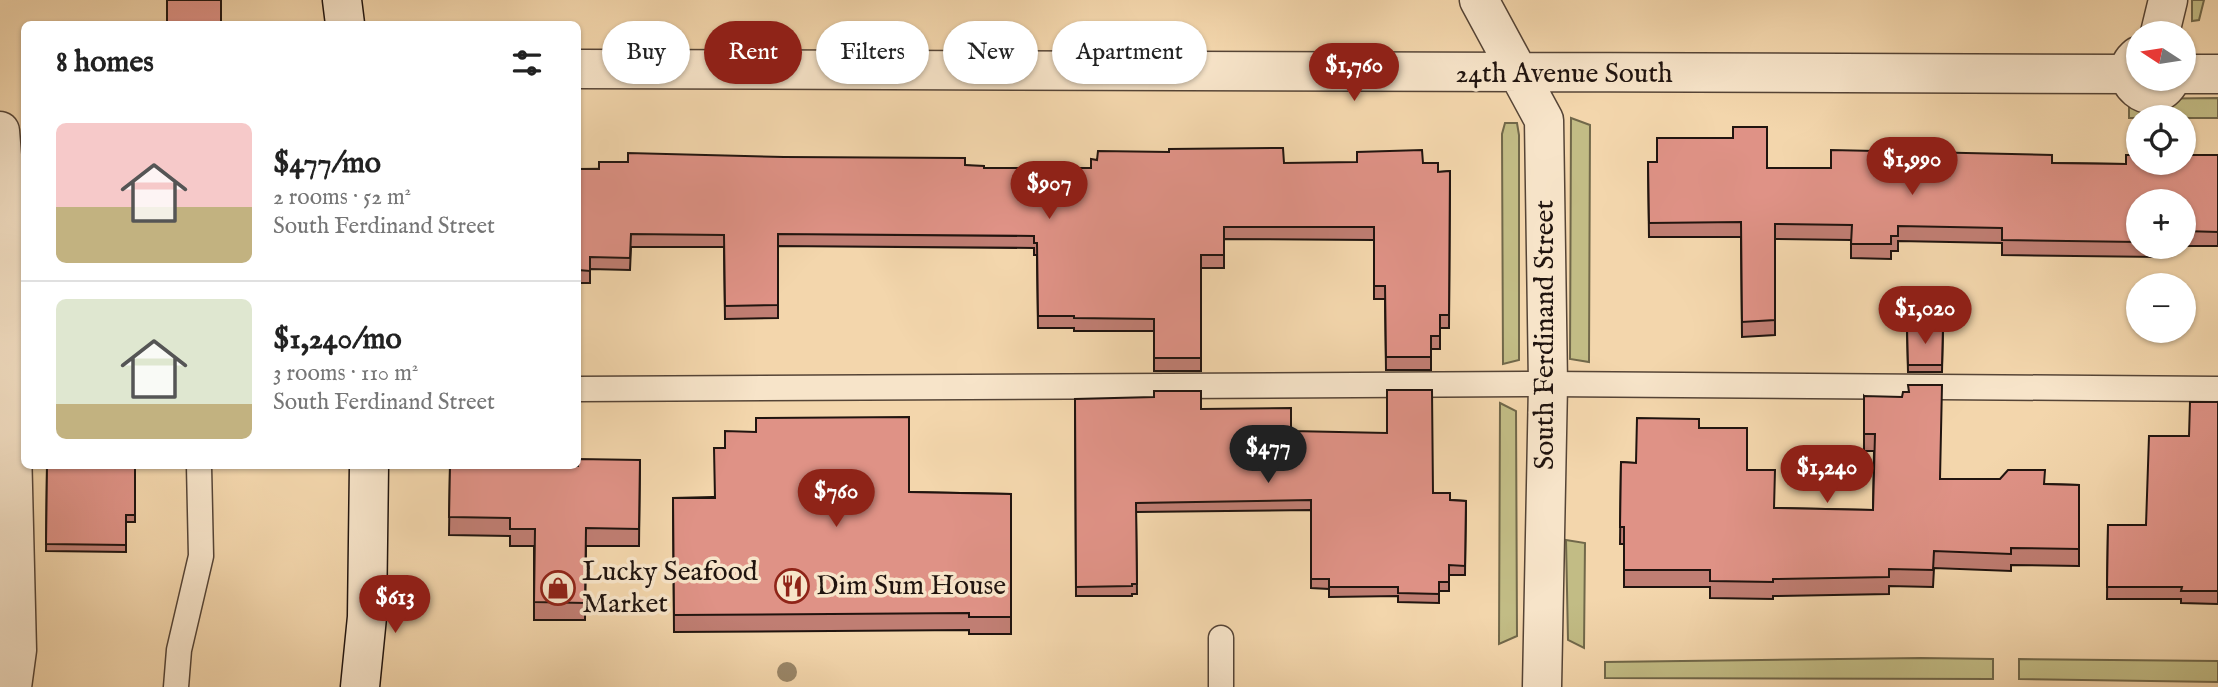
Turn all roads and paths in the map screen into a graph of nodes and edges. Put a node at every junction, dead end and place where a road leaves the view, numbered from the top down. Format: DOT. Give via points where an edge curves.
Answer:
graph roads {
  1 [pos="342,0"];
  2 [pos="1479,0"];
  3 [pos="2168,0"];
  4 [pos="345,21"];
  5 [pos="2163,21"];
  6 [pos="2126,65"];
  7 [pos="581,69"];
  8 [pos="1518,74"];
  9 [pos="2196,74"];
  10 [pos="2218,74"];
  11 [pos="2142,91"];
  12 [pos="2158,91"];
  13 [pos="0,131"];
  14 [pos="1548,384"];
  15 [pos="581,389"];
  16 [pos="2218,389"];
  17 [pos="199,469"];
  18 [pos="369,469"];
  19 [pos="1221,638"];
  20 [pos="12,687"];
  21 [pos="176,687"];
  22 [pos="360,687"];
  23 [pos="1221,687"];
  24 [pos="1542,687"];
  1 -- 4 [label="street"];
  2 -- 8 [label="street, South Ferdinand Street"];
  3 -- 5 [label="street"];
  6 -- 8 [label="street, 24th Avenue South"];
  7 -- 8 [label="street, 24th Avenue South"];
  8 -- 14 [label="street, South Ferdinand Street" via="1544,120"];
  9 -- 10 [label="street"];
  11 -- 12 [label="street"];
  13 -- 20 [label="street" via="6,204 17,650"];
  14 -- 15 [label="lane"];
  14 -- 16 [label="lane"];
  14 -- 24 [label="street, South Ferdinand Street"];
  17 -- 21 [label="lane" via="201,556 179,650"];
  18 -- 22 [label="street" via="367,617"];
  19 -- 23 [label="lane"];
}
